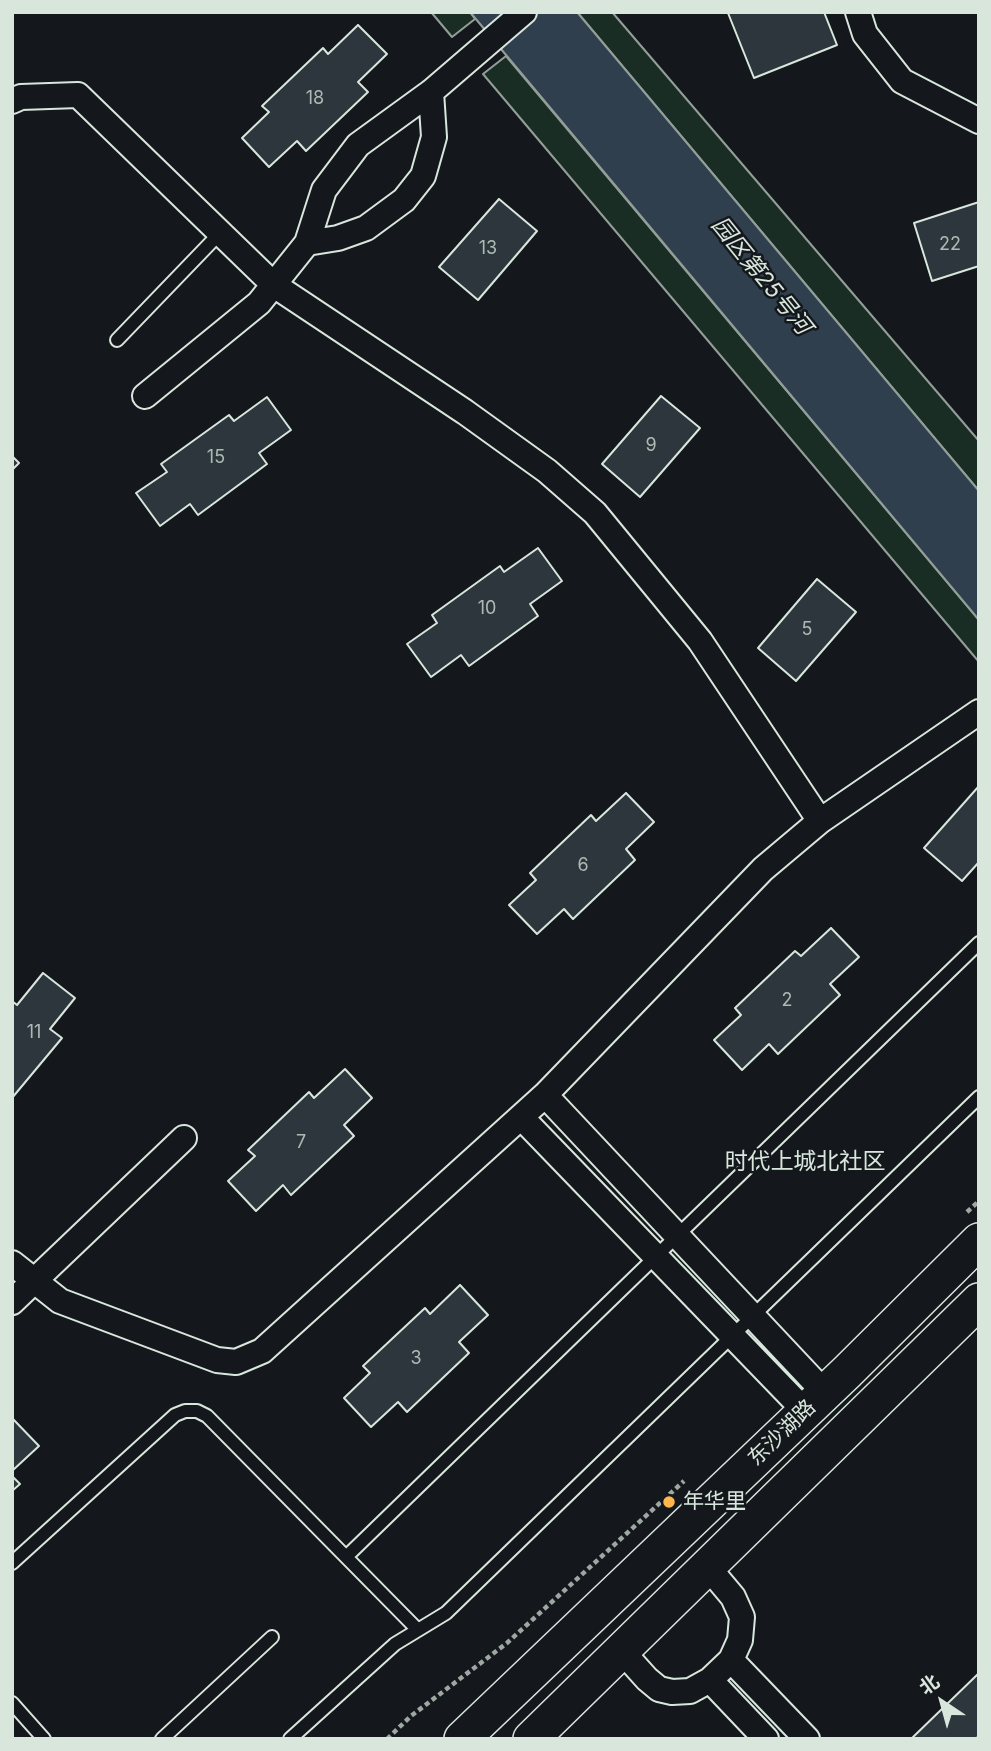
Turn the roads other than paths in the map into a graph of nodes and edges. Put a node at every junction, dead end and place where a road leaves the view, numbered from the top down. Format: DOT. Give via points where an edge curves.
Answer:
graph roads {
  1 [pos="524,12"];
  2 [pos="858,12"];
  3 [pos="431,92"];
  4 [pos="12,101"];
  5 [pos="979,121"];
  6 [pos="220,233"];
  7 [pos="307,243"];
  8 [pos="274,285"];
  9 [pos="117,340"];
  10 [pos="145,396"];
  11 [pos="979,712"];
  12 [pos="820,821"];
  13 [pos="979,943"];
  14 [pos="545,1096"];
  15 [pos="979,1097"];
  16 [pos="521,1117"];
  17 [pos="184,1138"];
  18 [pos="969,1231"];
  19 [pos="677,1236"];
  20 [pos="656,1256"];
  21 [pos="12,1263"];
  22 [pos="33,1282"];
  23 [pos="979,1301"];
  24 [pos="12,1302"];
  25 [pos="754,1317"];
  26 [pos="733,1336"];
  27 [pos="815,1402"];
  28 [pos="346,1557"];
  29 [pos="12,1563"];
  30 [pos="707,1566"];
  31 [pos="418,1630"];
  32 [pos="272,1637"];
  33 [pos="621,1650"];
  34 [pos="730,1660"];
  35 [pos="709,1679"];
  36 [pos="12,1703"];
  37 [pos="44,1739"];
  38 [pos="162,1739"];
  39 [pos="289,1739"];
  40 [pos="462,1739"];
  41 [pos="531,1739"];
  42 [pos="766,1739"];
  43 [pos="807,1739"];
  1 -- 3 [label="street"];
  2 -- 5 [label="street" via="872,44 902,81"];
  3 -- 7 [label="street" via="376,131 337,170 324,190"];
  3 -- 7 [label="street" via="433,137 423,176 404,200 366,228"];
  4 -- 6 [label="street" via="78,95"];
  6 -- 8 [label="street"];
  6 -- 9 [label="lane"];
  7 -- 8 [label="street"];
  8 -- 10 [label="street" via="259,303"];
  8 -- 12 [label="street" via="465,412 547,471 595,513 700,641"];
  11 -- 12 [label="street"];
  12 -- 14 [label="street" via="763,869"];
  13 -- 19 [label="lane"];
  14 -- 16 [label="street"];
  14 -- 19 [label="street"];
  15 -- 25 [label="lane"];
  16 -- 20 [label="street"];
  16 -- 22 [label="street" via="283,1335 236,1362 217,1360 89,1314"];
  17 -- 22 [label="street"];
  18 -- 27 [label="main road, 东沙湖路"];
  19 -- 20 [label="lane"];
  19 -- 25 [label="street"];
  20 -- 26 [label="street"];
  20 -- 28 [label="lane"];
  21 -- 22 [label="street"];
  22 -- 24 [label="street"];
  23 -- 30 [label="main road, 东沙湖路"];
  25 -- 26 [label="lane"];
  25 -- 27 [label="street"];
  26 -- 27 [label="street"];
  26 -- 31 [label="lane" via="446,1613"];
  27 -- 40 [label="main road, 东沙湖路"];
  28 -- 29 [label="lane" via="206,1416 185,1411 175,1415"];
  28 -- 31 [label="lane"];
  30 -- 33 [label="main road, 东沙湖路"];
  30 -- 34 [label="street" via="733,1597 742,1617 740,1640"];
  31 -- 39 [label="lane" via="395,1644"];
  32 -- 38 [label="lane"];
  33 -- 35 [label="street" via="659,1689 690,1691"];
  33 -- 41 [label="main road, 东沙湖路"];
  34 -- 35 [label="street"];
  34 -- 43 [label="street"];
  35 -- 42 [label="street"];
  36 -- 37 [label="lane"];
}
